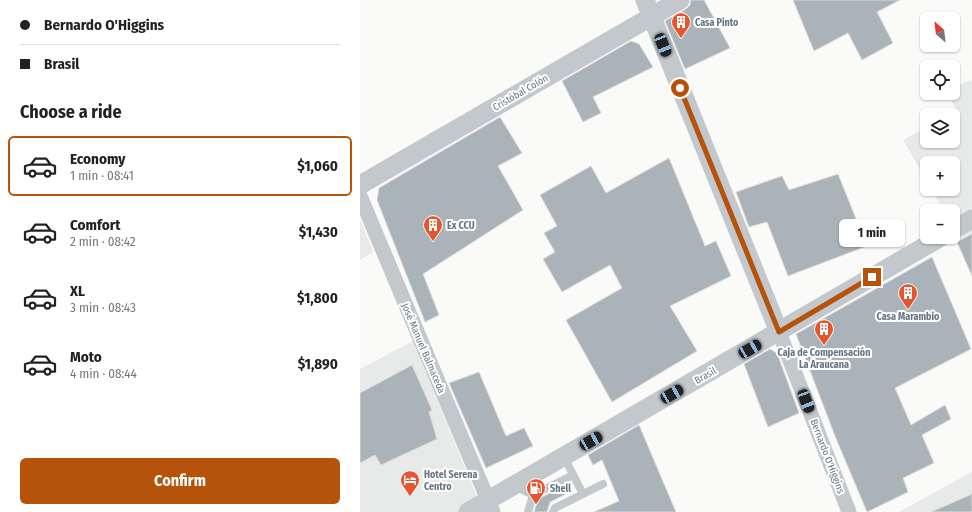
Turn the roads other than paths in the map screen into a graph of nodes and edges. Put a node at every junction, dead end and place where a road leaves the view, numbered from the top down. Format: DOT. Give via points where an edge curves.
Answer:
graph roads {
  1 [pos="680,0"];
  2 [pos="648,8"];
  3 [pos="360,185"];
  4 [pos="360,196"];
  5 [pos="972,219"];
  6 [pos="960,226"];
  7 [pos="929,244"];
  8 [pos="779,332"];
  9 [pos="564,457"];
  10 [pos="573,475"];
  11 [pos="602,484"];
  12 [pos="513,486"];
  13 [pos="583,494"];
  14 [pos="533,495"];
  15 [pos="490,506"];
  16 [pos="468,512"];
  17 [pos="528,512"];
  18 [pos="553,512"];
  19 [pos="849,512"];
  1 -- 2 [label="street, Cristóbal Colón"];
  2 -- 3 [label="street, Cristóbal Colón"];
  2 -- 8 [label="street, Bernardo O'Higgins"];
  4 -- 15 [label="street, José Manuel Balmaceda"];
  5 -- 6 [label="street"];
  7 -- 8 [label="street, Brasil"];
  8 -- 9 [label="street, Brasil"];
  8 -- 19 [label="street, Bernardo O'Higgins"];
  9 -- 10 [label="lane"];
  9 -- 12 [label="street, Brasil"];
  10 -- 13 [label="lane"];
  10 -- 14 [label="lane"];
  11 -- 13 [label="lane"];
  12 -- 14 [label="lane"];
  12 -- 15 [label="street, Brasil"];
  13 -- 18 [label="lane" via="555,508"];
  14 -- 17 [label="lane"];
  15 -- 16 [label="street, Brasil"];
}
